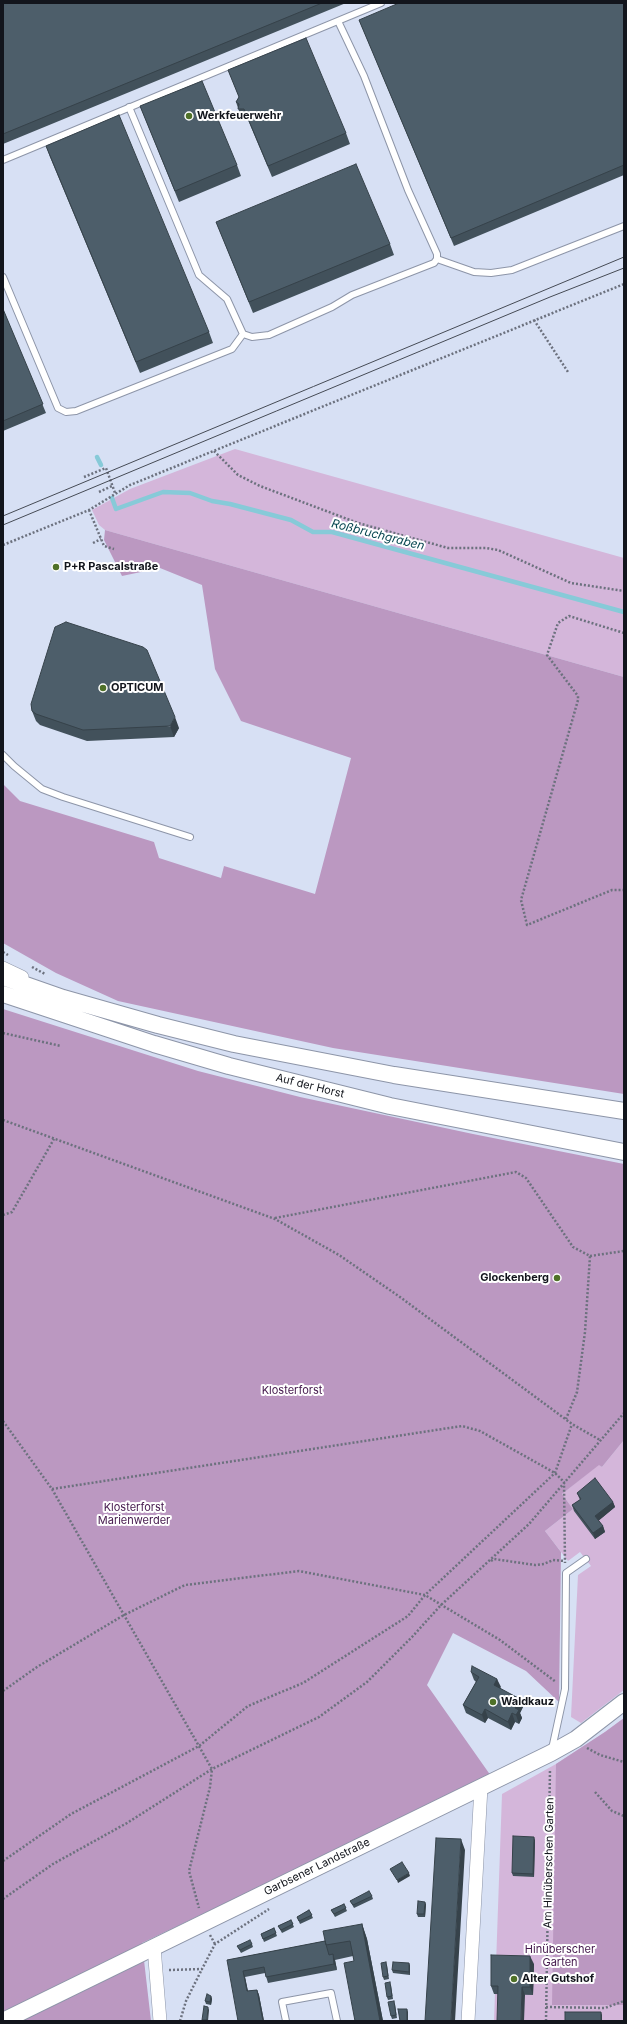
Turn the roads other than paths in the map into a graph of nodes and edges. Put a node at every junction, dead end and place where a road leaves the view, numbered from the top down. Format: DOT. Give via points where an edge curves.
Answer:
graph roads {
  1 [pos="380,3"];
  2 [pos="338,21"];
  3 [pos="129,107"];
  4 [pos="3,160"];
  5 [pos="624,226"];
  6 [pos="437,259"];
  7 [pos="3,276"];
  8 [pos="243,334"];
  9 [pos="3,755"];
  10 [pos="190,837"];
  11 [pos="3,968"];
  12 [pos="3,977"];
  13 [pos="3,994"];
  14 [pos="63,998"];
  15 [pos="624,1111"];
  16 [pos="624,1152"];
  17 [pos="586,1559"];
  18 [pos="624,1702"];
  19 [pos="552,1753"];
  20 [pos="481,1787"];
  21 [pos="154,1947"];
  22 [pos="3,2021"];
  23 [pos="160,2021"];
  24 [pos="286,2021"];
  25 [pos="337,2021"];
  26 [pos="468,2021"];
  1 -- 2 [label="lane"];
  2 -- 3 [label="lane"];
  2 -- 6 [label="lane" via="364,76"];
  3 -- 4 [label="lane"];
  3 -- 8 [label="lane" via="199,275 227,299"];
  5 -- 6 [label="lane" via="512,270 474,272"];
  6 -- 8 [label="lane" via="434,263 352,295 332,307 268,335 252,337"];
  7 -- 8 [label="lane" via="58,408 66,412 76,411 232,349"];
  9 -- 10 [label="lane" via="42,789"];
  11 -- 14 [label="street"];
  12 -- 14 [label="street"];
  13 -- 16 [label="street, Auf der Horst" via="229,1066 390,1106"];
  14 -- 15 [label="street" via="158,1025 308,1060"];
  17 -- 19 [label="lane" via="566,1573 565,1689"];
  18 -- 19 [label="street, Garbsener Landstraße" via="576,1739"];
  19 -- 20 [label="street, Garbsener Landstraße"];
  20 -- 21 [label="street, Garbsener Landstraße"];
  20 -- 26 [label="street"];
  21 -- 22 [label="street, Garbsener Landstraße"];
  21 -- 23 [label="street"];
  24 -- 25 [label="lane" via="282,2002 331,1994"];
}
